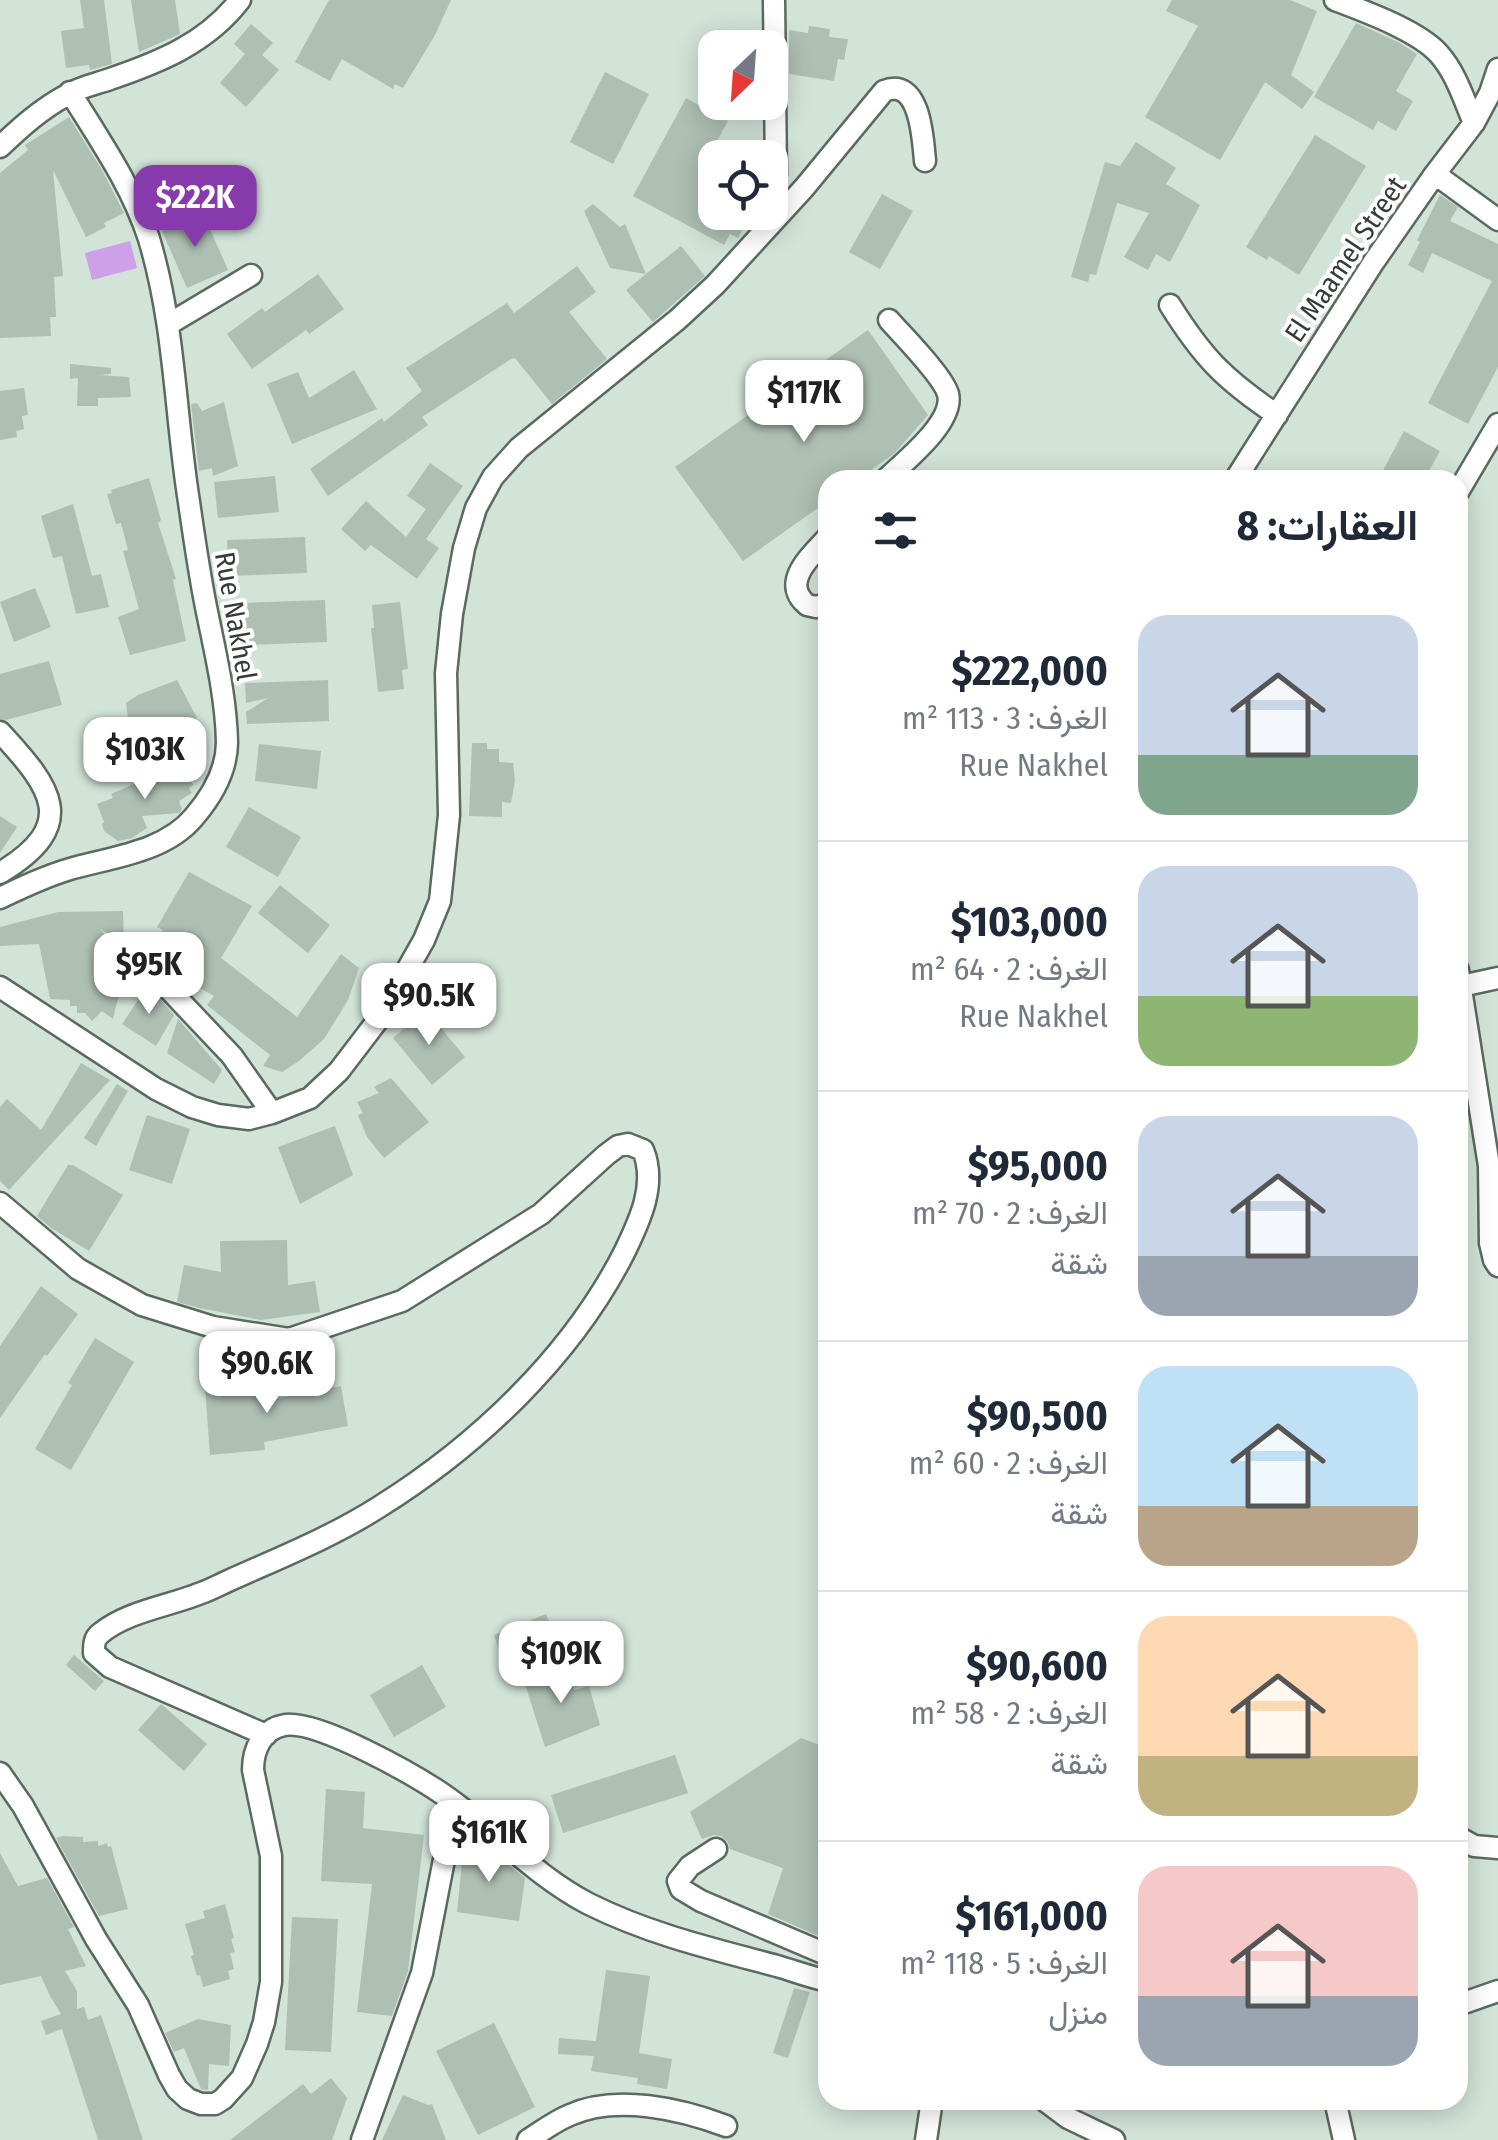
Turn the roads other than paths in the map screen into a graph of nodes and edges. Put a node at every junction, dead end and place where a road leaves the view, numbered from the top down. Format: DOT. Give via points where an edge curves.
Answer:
graph roads {
  1 [pos="240,0"];
  2 [pos="774,0"];
  3 [pos="1335,0"];
  4 [pos="1498,69"];
  5 [pos="70,92"];
  6 [pos="1474,124"];
  7 [pos="776,140"];
  8 [pos="0,147"];
  9 [pos="925,161"];
  10 [pos="1434,174"];
  11 [pos="788,205"];
  12 [pos="1498,220"];
  13 [pos="764,230"];
  14 [pos="251,275"];
  15 [pos="1170,305"];
  16 [pos="890,320"];
  17 [pos="169,324"];
  18 [pos="1277,415"];
  19 [pos="1498,424"];
  20 [pos="896,470"];
  21 [pos="1241,470"];
  22 [pos="1468,475"];
  23 [pos="818,549"];
  24 [pos="818,604"];
  25 [pos="0,732"];
  26 [pos="0,873"];
  27 [pos="0,898"];
  28 [pos="1468,978"];
  29 [pos="1498,978"];
  30 [pos="164,984"];
  31 [pos="0,987"];
  32 [pos="1468,1032"];
  33 [pos="272,1113"];
  34 [pos="0,1203"];
  35 [pos="1498,1266"];
  36 [pos="266,1734"];
  37 [pos="0,1773"];
  38 [pos="454,1803"];
  39 [pos="1468,1843"];
  40 [pos="716,1848"];
  41 [pos="1498,1848"];
  42 [pos="818,1951"];
  43 [pos="818,1979"];
  44 [pos="1498,1991"];
  45 [pos="1468,2002"];
  46 [pos="930,2110"];
  47 [pos="1057,2110"];
  48 [pos="1336,2110"];
  49 [pos="726,2126"];
  50 [pos="362,2140"];
  51 [pos="528,2140"];
  52 [pos="926,2140"];
  53 [pos="1114,2140"];
  54 [pos="1344,2140"];
  1 -- 5 [label="street" via="185,49"];
  2 -- 7 [label="street"];
  3 -- 6 [label="street" via="1438,51"];
  4 -- 6 [label="street, El Maamel Street"];
  5 -- 8 [label="street"];
  5 -- 17 [label="street, Rue Nakhel" via="133,200"];
  6 -- 10 [label="street, El Maamel Street"];
  9 -- 11 [label="street" via="914,104 892,88"];
  10 -- 12 [label="street"];
  10 -- 18 [label="street, El Maamel Street"];
  13 -- 33 [label="street" via="677,320 519,448 493,477 464,548 452,614 446,673 449,816 434,921 381,1016 339,1071 310,1098"];
  14 -- 17 [label="street"];
  15 -- 18 [label="street" via="1211,364"];
  16 -- 20 [label="street" via="949,398 935,430"];
  17 -- 27 [label="street, Rue Nakhel" via="188,496 220,676 224,769 193,819 171,837"];
  18 -- 21 [label="street, El Maamel Street"];
  19 -- 22 [label="street"];
  23 -- 24 [label="street" via="796,585 807,605"];
  25 -- 26 [label="street" via="45,789 50,808 35,848"];
  28 -- 29 [label="street"];
  30 -- 33 [label="street" via="232,1056"];
  31 -- 33 [label="street" via="192,1107 249,1118"];
  32 -- 35 [label="street" via="1488,1166 1490,1243"];
  34 -- 36 [label="street" via="78,1269 142,1306 289,1339 402,1301 540,1214 618,1146 643,1150 650,1178 646,1198 613,1274 518,1399 480,1434 376,1510 200,1594 136,1614 94,1642 94,1653 110,1667"];
  36 -- 37 [label="street" via="252,1770 272,1856 271,1982 249,2063 214,2104 188,2099 178,2089 138,2005"];
  36 -- 38 [label="street" via="298,1725 338,1738"];
  38 -- 43 [label="street" via="589,1904 685,1942"];
  38 -- 50 [label="street" via="422,1974"];
  39 -- 41 [label="street"];
  40 -- 42 [label="street" via="683,1873 680,1889"];
  44 -- 45 [label="street"];
  46 -- 52 [label="street"];
  47 -- 53 [label="street"];
  48 -- 54 [label="street"];
  49 -- 51 [label="street" via="667,2108 614,2106 568,2116"];
}
